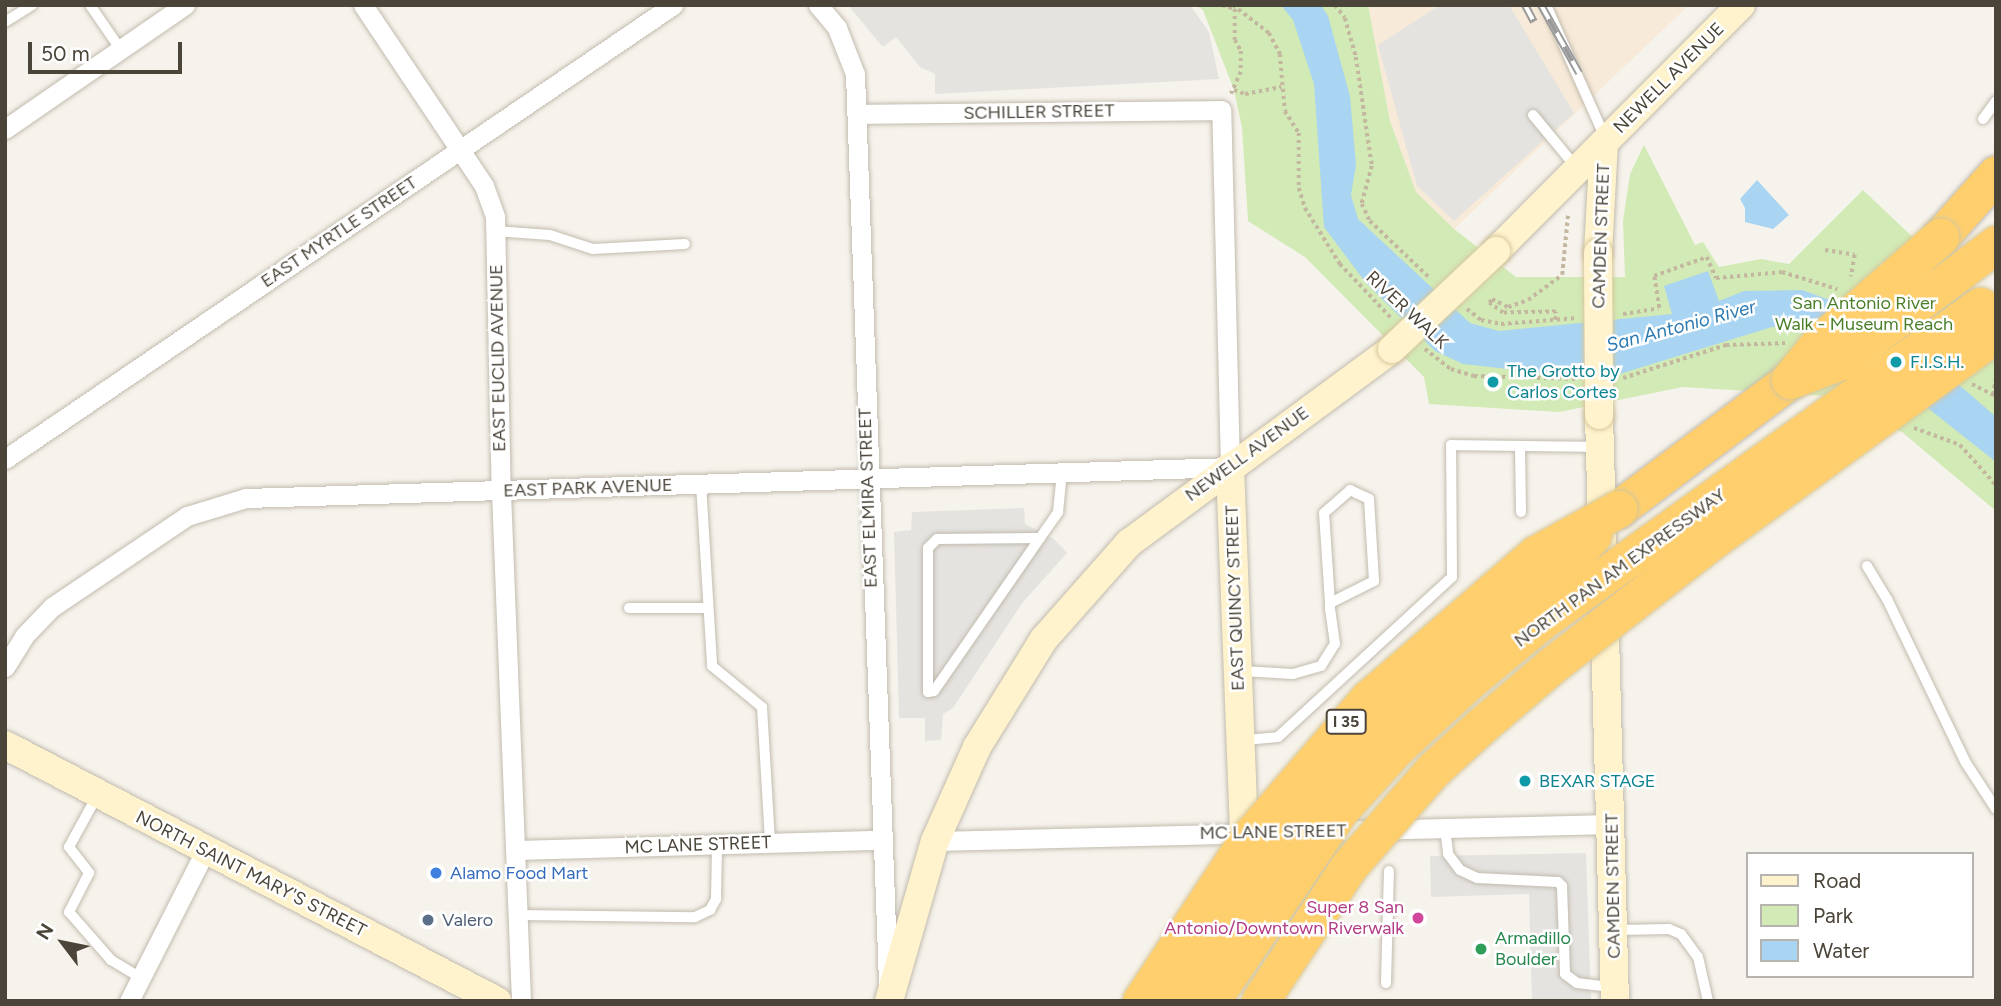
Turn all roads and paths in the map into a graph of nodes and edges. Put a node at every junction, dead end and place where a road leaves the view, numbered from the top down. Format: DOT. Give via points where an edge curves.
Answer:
graph roads {
  1 [pos="32,5"];
  2 [pos="90,5"];
  3 [pos="185,5"];
  4 [pos="363,5"];
  5 [pos="673,5"];
  6 [pos="818,5"];
  7 [pos="1222,5"];
  8 [pos="1546,5"];
  9 [pos="1741,5"];
  10 [pos="1234,7"];
  11 [pos="5,22"];
  12 [pos="121,50"];
  13 [pos="1281,87"];
  14 [pos="1234,90"];
  15 [pos="1996,101"];
  16 [pos="1221,110"];
  17 [pos="857,114"];
  18 [pos="1533,114"];
  19 [pos="1983,119"];
  20 [pos="5,129"];
  21 [pos="1604,142"];
  22 [pos="459,150"];
  23 [pos="1578,169"];
  24 [pos="1996,174"];
  25 [pos="1996,187"];
  26 [pos="1567,214"];
  27 [pos="495,231"];
  28 [pos="1940,237"];
  29 [pos="685,244"];
  30 [pos="1996,244"];
  31 [pos="1825,250"];
  32 [pos="1850,280"];
  33 [pos="1996,294"];
  34 [pos="1555,320"];
  35 [pos="1996,334"];
  36 [pos="1397,338"];
  37 [pos="1422,346"];
  38 [pos="1996,349"];
  39 [pos="1793,365"];
  40 [pos="1996,377"];
  41 [pos="1617,378"];
  42 [pos="1591,379"];
  43 [pos="1993,395"];
  44 [pos="1905,422"];
  45 [pos="1520,446"];
  46 [pos="1600,447"];
  47 [pos="5,458"];
  48 [pos="1230,467"];
  49 [pos="1062,471"];
  50 [pos="867,479"];
  51 [pos="701,484"];
  52 [pos="1996,485"];
  53 [pos="1734,486"];
  54 [pos="500,492"];
  55 [pos="1618,509"];
  56 [pos="1521,512"];
  57 [pos="1040,538"];
  58 [pos="1867,566"];
  59 [pos="1330,603"];
  60 [pos="629,608"];
  61 [pos="708,608"];
  62 [pos="1550,666"];
  63 [pos="5,667"];
  64 [pos="1238,671"];
  65 [pos="1241,740"];
  66 [pos="5,745"];
  67 [pos="98,794"];
  68 [pos="1996,808"];
  69 [pos="1612,824"];
  70 [pos="1445,828"];
  71 [pos="1244,833"];
  72 [pos="880,840"];
  73 [pos="934,841"];
  74 [pos="770,843"];
  75 [pos="717,845"];
  76 [pos="517,850"];
  77 [pos="205,851"];
  78 [pos="1389,871"];
  79 [pos="519,915"];
  80 [pos="1266,930"];
  81 [pos="1615,930"];
  82 [pos="141,978"];
  83 [pos="1385,983"];
  84 [pos="1615,994"];
  85 [pos="889,999"];
  86 [pos="130,1001"];
  87 [pos="497,1001"];
  88 [pos="520,1001"];
  89 [pos="1141,1001"];
  90 [pos="1176,1001"];
  91 [pos="1211,1001"];
  92 [pos="1233,1001"];
  93 [pos="1251,1001"];
  94 [pos="1260,1001"];
  95 [pos="1709,1001"];
  1 -- 11 [label="lane"];
  2 -- 12 [label="lane"];
  3 -- 12 [label="street"];
  4 -- 22 [label="street, EAST EUCLID AVENUE"];
  5 -- 22 [label="street, EAST MYRTLE STREET"];
  6 -- 17 [label="street, EAST ELMIRA STREET" via="849,53"];
  7 -- 10 [label="path, RIVER WALK"];
  8 -- 21 [label="lane" via="1601,121"];
  9 -- 21 [label="main road, NEWELL AVENUE"];
  10 -- 13 [label="path, RIVER WALK" via="1269,33 1283,62"];
  10 -- 14 [label="path" via="1235,40 1241,51"];
  12 -- 20 [label="street"];
  13 -- 14 [label="path" via="1245,94"];
  13 -- 36 [label="path, RIVER WALK" via="1285,111 1299,133 1299,188 1305,208 1340,264"];
  14 -- 16 [label="path"];
  15 -- 19 [label="lane"];
  16 -- 17 [label="street, SCHILLER STREET"];
  16 -- 48 [label="street, EAST QUINCY STREET"];
  17 -- 50 [label="street, EAST ELMIRA STREET"];
  18 -- 23 [label="lane"];
  21 -- 23 [label="main road, NEWELL AVENUE"];
  21 -- 46 [label="main road, CAMDEN STREET, bridge" via="1598,253"];
  22 -- 27 [label="street, EAST EUCLID AVENUE" via="491,201"];
  22 -- 47 [label="street, EAST MYRTLE STREET"];
  23 -- 36 [label="main road, NEWELL AVENUE, bridge" via="1496,251"];
  24 -- 28 [label="highway"];
  25 -- 28 [label="highway"];
  26 -- 34 [label="path" via="1562,275 1528,300 1508,307 1492,299 1489,303 1503,313 1556,312"];
  27 -- 29 [label="lane" via="550,235 593,249"];
  27 -- 54 [label="street, EAST EUCLID AVENUE"];
  28 -- 39 [label="highway, bridge"];
  30 -- 39 [label="highway, NORTH PAN AM EXPRESSWAY / I 35, bridge" via="1841,360"];
  31 -- 32 [label="path" via="1855,255"];
  33 -- 53 [label="highway, NORTH PAN AM EXPRESSWAY, bridge"];
  35 -- 62 [label="highway, bridge" via="1713,540"];
  36 -- 48 [label="main road, NEWELL AVENUE"];
  37 -- 42 [label="path, RIVER WALK" via="1451,369 1474,376"];
  38 -- 62 [label="highway, bridge"];
  39 -- 41 [label="path" via="1777,341 1726,345 1630,378"];
  39 -- 55 [label="highway, NORTH PAN AM EXPRESSWAY / I 35"];
  40 -- 43 [label="path"];
  44 -- 52 [label="path" via="1960,445"];
  45 -- 46 [label="lane"];
  45 -- 56 [label="lane"];
  45 -- 65 [label="lane" via="1451,445 1452,578 1278,737"];
  46 -- 69 [label="main road, CAMDEN STREET"];
  48 -- 49 [label="street, EAST PARK AVENUE"];
  48 -- 64 [label="main road, EAST QUINCY STREET"];
  48 -- 73 [label="main road, NEWELL AVENUE" via="1129,543 1044,639 977,747"];
  49 -- 50 [label="street, EAST PARK AVENUE"];
  49 -- 57 [label="lane" via="1058,512"];
  50 -- 51 [label="street, EAST PARK AVENUE"];
  50 -- 72 [label="street, EAST ELMIRA STREET"];
  51 -- 54 [label="street, EAST PARK AVENUE"];
  51 -- 61 [label="lane"];
  53 -- 80 [label="highway, NORTH PAN AM EXPRESSWAY, bridge" via="1482,691 1427,743"];
  53 -- 80 [label="highway, NORTH PAN AM EXPRESSWAY, bridge" via="1540,622 1470,680 1367,778 1316,841"];
  54 -- 63 [label="street, EAST PARK AVENUE" via="246,498 206,507 52,607 24,636"];
  54 -- 76 [label="street, EAST EUCLID AVENUE"];
  55 -- 89 [label="highway, NORTH PAN AM EXPRESSWAY / I 35, bridge" via="1536,554 1368,699 1250,836"];
  55 -- 90 [label="highway, NORTH PAN AM EXPRESSWAY / I 35, bridge" via="1552,578 1421,686 1353,755 1267,859"];
  57 -- 57 [label="lane" via="934,691 928,692 928,548 937,539"];
  58 -- 68 [label="lane" via="1888,599 1966,763"];
  59 -- 59 [label="lane" via="1324,513 1350,490 1369,499 1374,582"];
  59 -- 64 [label="lane" via="1335,644 1321,666 1293,674"];
  60 -- 61 [label="lane"];
  61 -- 74 [label="lane" via="712,666 762,707"];
  62 -- 94 [label="highway, bridge" via="1434,769 1390,816 1326,898"];
  64 -- 65 [label="main road, EAST QUINCY STREET"];
  65 -- 71 [label="main road, EAST QUINCY STREET"];
  66 -- 67 [label="main road, NORTH SAINT MARY'S STREET"];
  67 -- 77 [label="main road, NORTH SAINT MARY'S STREET"];
  67 -- 82 [label="lane" via="69,847 89,873 69,912 111,960"];
  69 -- 70 [label="street, MC LANE STREET"];
  69 -- 81 [label="main road, CAMDEN STREET"];
  70 -- 71 [label="street, MC LANE STREET"];
  70 -- 84 [label="lane" via="1448,854 1461,870 1477,878 1558,882 1562,886 1565,974 1577,983"];
  71 -- 73 [label="street, MC LANE STREET"];
  71 -- 93 [label="main road, EAST QUINCY STREET"];
  72 -- 74 [label="street, MC LANE STREET"];
  72 -- 85 [label="street, EAST ELMIRA STREET"];
  73 -- 85 [label="main road, NEWELL AVENUE"];
  74 -- 75 [label="street, MC LANE STREET"];
  75 -- 76 [label="street, MC LANE STREET"];
  75 -- 79 [label="lane" via="716,899 710,910 695,917"];
  76 -- 79 [label="street, EAST EUCLID AVENUE"];
  77 -- 82 [label="street"];
  77 -- 87 [label="main road, NORTH SAINT MARY'S STREET"];
  78 -- 83 [label="lane"];
  79 -- 88 [label="street, EAST EUCLID AVENUE"];
  80 -- 91 [label="highway, NORTH PAN AM EXPRESSWAY, bridge"];
  80 -- 92 [label="highway, NORTH PAN AM EXPRESSWAY"];
  81 -- 84 [label="main road, CAMDEN STREET"];
  81 -- 95 [label="lane" via="1669,929 1681,934 1699,957"];
  82 -- 86 [label="street"];
}
